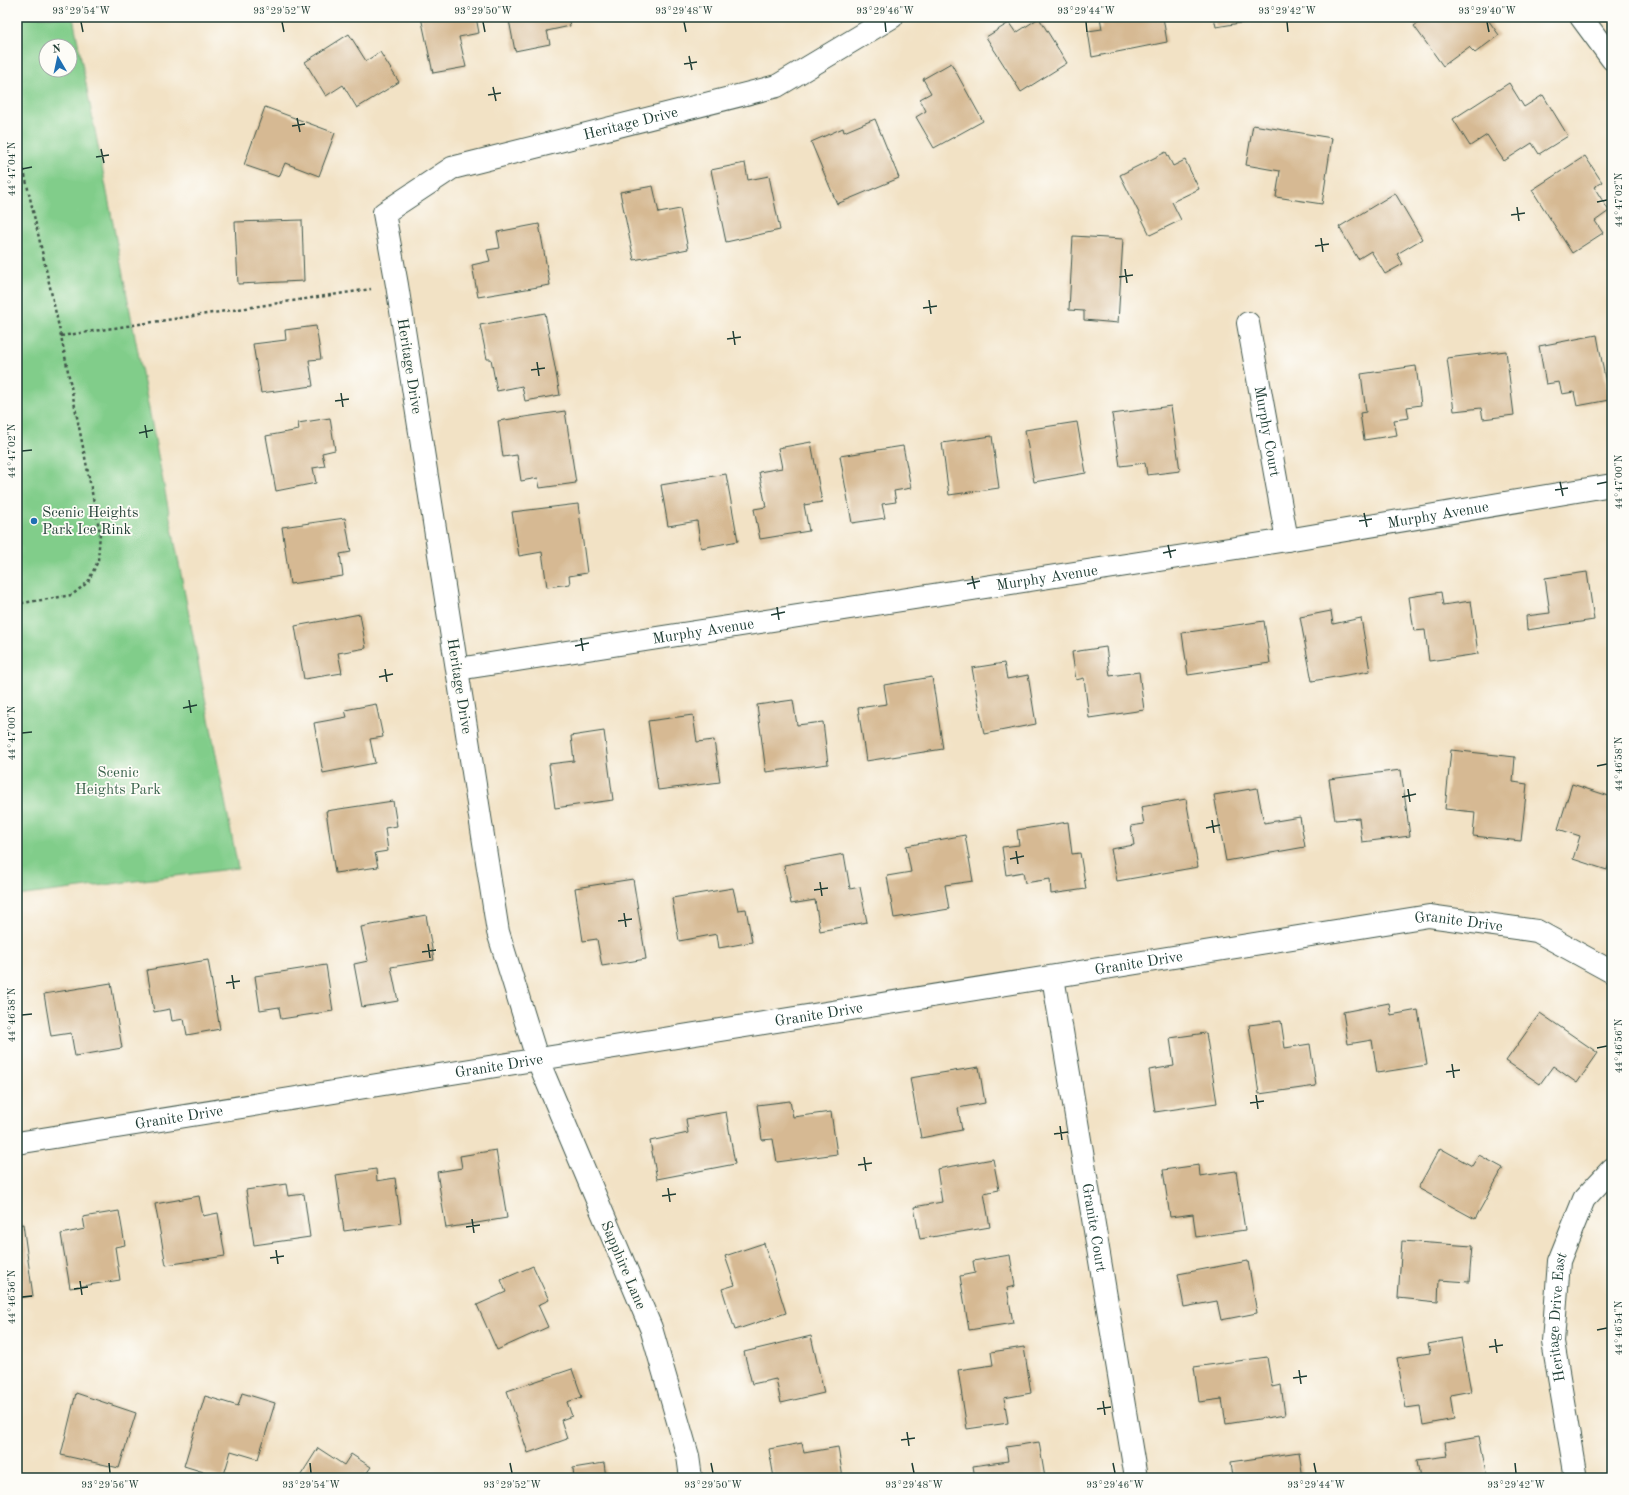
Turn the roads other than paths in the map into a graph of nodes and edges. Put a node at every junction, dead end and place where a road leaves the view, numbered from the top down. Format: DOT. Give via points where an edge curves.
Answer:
graph roads {
  1 [pos="892,17"];
  2 [pos="1581,17"];
  3 [pos="1612,59"];
  4 [pos="1248,324"];
  5 [pos="1612,485"];
  6 [pos="1287,540"];
  7 [pos="458,669"];
  8 [pos="1612,972"];
  9 [pos="1053,977"];
  10 [pos="537,1058"];
  11 [pos="17,1142"];
  12 [pos="1612,1169"];
  13 [pos="691,1478"];
  14 [pos="1136,1478"];
  15 [pos="1576,1478"];
  1 -- 7 [label="street, Heritage Drive" via="777,86 452,168 384,213"];
  2 -- 3 [label="street"];
  4 -- 6 [label="street, Murphy Court"];
  5 -- 6 [label="street, Murphy Avenue"];
  6 -- 7 [label="street, Murphy Avenue"];
  7 -- 10 [label="street, Heritage Drive" via="498,932"];
  8 -- 9 [label="street, Granite Drive" via="1537,931 1429,916"];
  9 -- 10 [label="street, Granite Drive"];
  9 -- 14 [label="street, Granite Court"];
  10 -- 11 [label="street, Granite Drive"];
  10 -- 13 [label="street, Sapphire Lane" via="651,1328 688,1456"];
  12 -- 15 [label="street, Heritage Drive East" via="1584,1199 1559,1261 1553,1342"];
}
